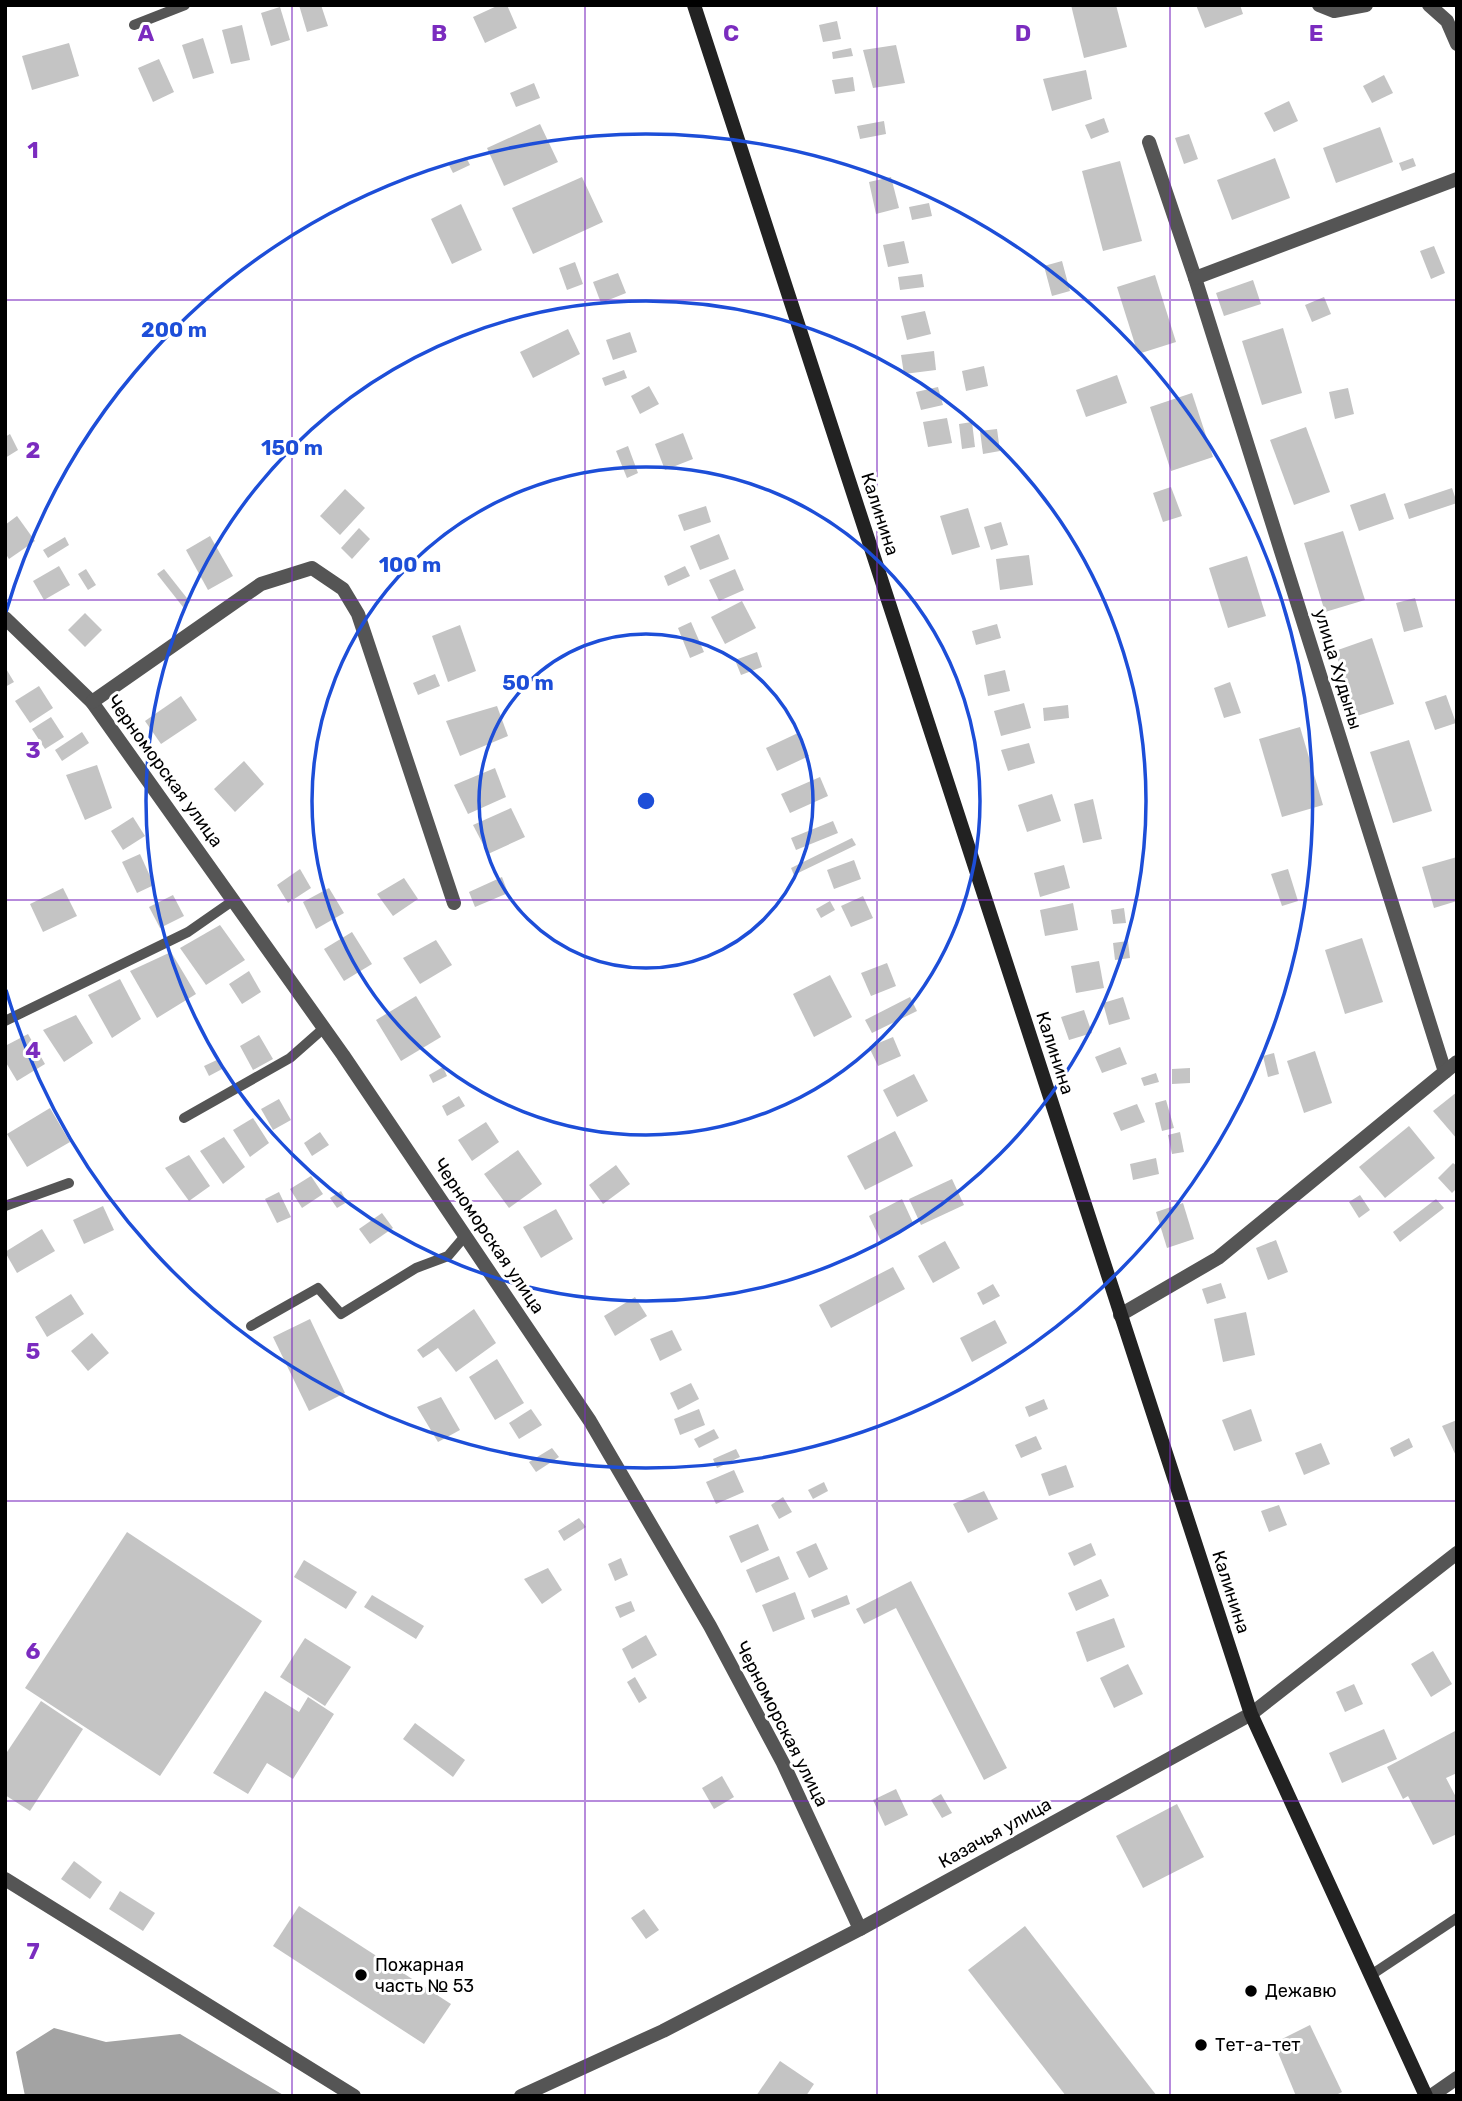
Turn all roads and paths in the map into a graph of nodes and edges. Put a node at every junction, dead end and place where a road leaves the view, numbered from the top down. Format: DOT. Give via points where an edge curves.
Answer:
graph roads {
  1 [pos="184,5"];
  2 [pos="694,5"];
  3 [pos="1320,5"];
  4 [pos="1366,5"];
  5 [pos="1429,5"];
  6 [pos="134,25"];
  7 [pos="1457,44"];
  8 [pos="1149,142"];
  9 [pos="1457,179"];
  10 [pos="1195,278"];
  11 [pos="7,624"];
  12 [pos="92,702"];
  13 [pos="234,900"];
  14 [pos="454,903"];
  15 [pos="5,1021"];
  16 [pos="324,1028"];
  17 [pos="1457,1062"];
  18 [pos="1445,1072"];
  19 [pos="184,1118"];
  20 [pos="69,1183"];
  21 [pos="5,1206"];
  22 [pos="466,1236"];
  23 [pos="1121,1315"];
  24 [pos="251,1326"];
  25 [pos="1457,1553"];
  26 [pos="1251,1714"];
  27 [pos="5,1879"];
  28 [pos="1457,1918"];
  29 [pos="860,1929"];
  30 [pos="1371,1975"];
  31 [pos="1457,2078"];
  32 [pos="354,2096"];
  33 [pos="521,2096"];
  34 [pos="1429,2096"];
  1 -- 6 [label="lane"];
  2 -- 23 [label="street, Калинина"];
  3 -- 4 [label="street" via="1334,11"];
  5 -- 7 [label="street" via="1447,21"];
  8 -- 10 [label="street, улица Худыны"];
  9 -- 10 [label="street"];
  10 -- 18 [label="street, улица Худыны"];
  11 -- 12 [label="street, Черноморская улица"];
  12 -- 13 [label="street, Черноморская улица"];
  12 -- 14 [label="street" via="261,584 312,568 343,589 358,614"];
  13 -- 15 [label="lane" via="188,932"];
  13 -- 16 [label="street, Черноморская улица"];
  16 -- 19 [label="lane" via="290,1058"];
  16 -- 22 [label="street, Черноморская улица"];
  17 -- 18 [label="street"];
  18 -- 23 [label="street" via="1218,1258"];
  20 -- 21 [label="lane"];
  22 -- 24 [label="lane" via="448,1256 416,1268 341,1314 318,1288"];
  22 -- 29 [label="street, Черноморская улица" via="590,1421 710,1626 783,1763"];
  23 -- 26 [label="street, Калинина"];
  25 -- 26 [label="street, Казачья улица"];
  26 -- 29 [label="street, Казачья улица"];
  26 -- 30 [label="street, Калинина"];
  27 -- 32 [label="street"];
  28 -- 30 [label="lane"];
  29 -- 33 [label="street, Казачья улица" via="663,2031"];
  30 -- 34 [label="street, Калинина"];
  31 -- 34 [label="street"];
}
